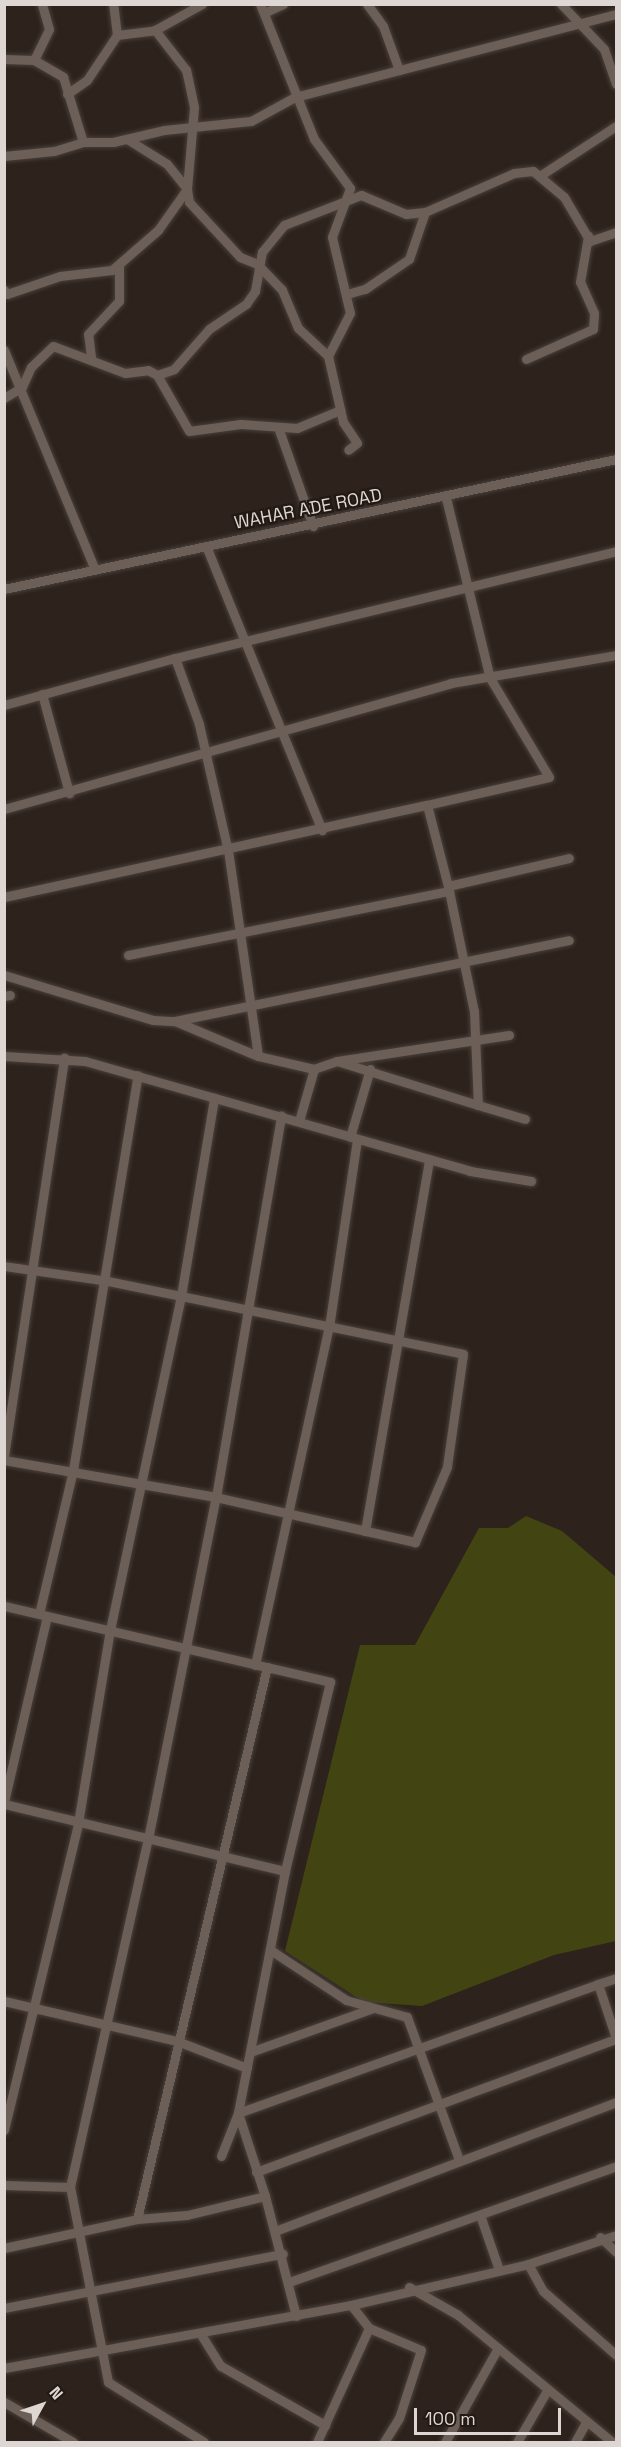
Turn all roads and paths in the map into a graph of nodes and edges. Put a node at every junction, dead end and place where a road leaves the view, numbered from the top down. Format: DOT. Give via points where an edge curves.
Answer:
graph roads {
  1 [pos="42,4"];
  2 [pos="113,4"];
  3 [pos="202,4"];
  4 [pos="283,4"];
  5 [pos="367,4"];
  6 [pos="561,4"];
  7 [pos="263,8"];
  8 [pos="616,14"];
  9 [pos="579,20"];
  10 [pos="155,30"];
  11 [pos="117,36"];
  12 [pos="4,59"];
  13 [pos="34,60"];
  14 [pos="399,70"];
  15 [pos="616,84"];
  16 [pos="67,94"];
  17 [pos="295,96"];
  18 [pos="616,126"];
  19 [pos="188,128"];
  20 [pos="126,139"];
  21 [pos="83,141"];
  22 [pos="4,156"];
  23 [pos="542,175"];
  24 [pos="186,189"];
  25 [pos="342,202"];
  26 [pos="425,212"];
  27 [pos="616,232"];
  28 [pos="588,236"];
  29 [pos="257,264"];
  30 [pos="119,266"];
  31 [pos="4,290"];
  32 [pos="347,294"];
  33 [pos="4,350"];
  34 [pos="328,356"];
  35 [pos="91,357"];
  36 [pos="526,359"];
  37 [pos="157,375"];
  38 [pos="22,387"];
  39 [pos="4,398"];
  40 [pos="340,411"];
  41 [pos="279,430"];
  42 [pos="348,450"];
  43 [pos="616,459"];
  44 [pos="446,498"];
  45 [pos="313,526"];
  46 [pos="206,546"];
  47 [pos="616,550"];
  48 [pos="94,567"];
  49 [pos="466,588"];
  50 [pos="4,589"];
  51 [pos="245,641"];
  52 [pos="616,655"];
  53 [pos="175,658"];
  54 [pos="490,678"];
  55 [pos="42,694"];
  56 [pos="4,705"];
  57 [pos="283,733"];
  58 [pos="207,756"];
  59 [pos="69,793"];
  60 [pos="428,805"];
  61 [pos="4,809"];
  62 [pos="322,830"];
  63 [pos="228,851"];
  64 [pos="569,858"];
  65 [pos="449,889"];
  66 [pos="4,897"];
  67 [pos="241,933"];
  68 [pos="569,940"];
  69 [pos="128,955"];
  70 [pos="464,964"];
  71 [pos="4,975"];
  72 [pos="254,1005"];
  73 [pos="176,1021"];
  74 [pos="509,1035"];
  75 [pos="477,1040"];
  76 [pos="4,1056"];
  77 [pos="258,1056"];
  78 [pos="64,1057"];
  79 [pos="337,1061"];
  80 [pos="314,1069"];
  81 [pos="370,1069"];
  82 [pos="138,1075"];
  83 [pos="214,1098"];
  84 [pos="478,1105"];
  85 [pos="281,1116"];
  86 [pos="525,1119"];
  87 [pos="299,1121"];
  88 [pos="354,1138"];
  89 [pos="429,1160"];
  90 [pos="531,1182"];
  91 [pos="4,1266"];
  92 [pos="34,1270"];
  93 [pos="108,1281"];
  94 [pos="181,1296"];
  95 [pos="251,1311"];
  96 [pos="329,1327"];
  97 [pos="400,1343"];
  98 [pos="4,1458"];
  99 [pos="73,1470"];
  100 [pos="140,1485"];
  101 [pos="216,1497"];
  102 [pos="292,1513"];
  103 [pos="365,1531"];
  104 [pos="4,1606"];
  105 [pos="43,1615"];
  106 [pos="110,1630"];
  107 [pos="185,1648"];
  108 [pos="255,1665"];
  109 [pos="267,1667"];
  110 [pos="4,1803"];
  111 [pos="78,1823"];
  112 [pos="148,1839"];
  113 [pos="220,1856"];
  114 [pos="285,1871"];
  115 [pos="272,1951"];
  116 [pos="616,1978"];
  117 [pos="598,1984"];
  118 [pos="4,2001"];
  119 [pos="373,2008"];
  120 [pos="33,2009"];
  121 [pos="106,2025"];
  122 [pos="616,2038"];
  123 [pos="177,2042"];
  124 [pos="253,2051"];
  125 [pos="419,2051"];
  126 [pos="247,2068"];
  127 [pos="616,2102"];
  128 [pos="439,2105"];
  129 [pos="238,2113"];
  130 [pos="4,2130"];
  131 [pos="222,2156"];
  132 [pos="459,2160"];
  133 [pos="616,2166"];
  134 [pos="256,2172"];
  135 [pos="4,2185"];
  136 [pos="70,2187"];
  137 [pos="265,2196"];
  138 [pos="480,2215"];
  139 [pos="137,2219"];
  140 [pos="275,2231"];
  141 [pos="80,2232"];
  142 [pos="616,2235"];
  143 [pos="600,2237"];
  144 [pos="4,2248"];
  145 [pos="616,2252"];
  146 [pos="283,2254"];
  147 [pos="528,2264"];
  148 [pos="499,2270"];
  149 [pos="290,2282"];
  150 [pos="409,2287"];
  151 [pos="92,2291"];
  152 [pos="351,2306"];
  153 [pos="4,2308"];
  154 [pos="296,2316"];
  155 [pos="369,2328"];
  156 [pos="200,2333"];
  157 [pos="498,2348"];
  158 [pos="102,2354"];
  159 [pos="616,2355"];
  160 [pos="4,2368"];
  161 [pos="548,2389"];
  162 [pos="4,2402"];
  163 [pos="586,2422"];
  164 [pos="325,2424"];
  165 [pos="73,2442"];
  166 [pos="204,2442"];
  167 [pos="317,2442"];
  168 [pos="384,2442"];
  169 [pos="445,2442"];
  170 [pos="517,2442"];
  171 [pos="575,2442"];
  172 [pos="612,2442"];
  1 -- 13 [label="street" via="49,29"];
  2 -- 11 [label="street"];
  3 -- 10 [label="street"];
  4 -- 7 [label="street"];
  5 -- 14 [label="street" via="383,26"];
  6 -- 9 [label="street"];
  7 -- 17 [label="street"];
  8 -- 9 [label="street"];
  9 -- 14 [label="street"];
  9 -- 15 [label="street" via="604,49"];
  10 -- 11 [label="street"];
  10 -- 19 [label="street" via="186,70 194,107"];
  11 -- 16 [label="street" via="87,80"];
  12 -- 13 [label="street"];
  13 -- 16 [label="street" via="42,69 60,73"];
  14 -- 17 [label="street"];
  16 -- 21 [label="street"];
  17 -- 19 [label="street" via="251,121"];
  17 -- 25 [label="street" via="314,139 350,188"];
  18 -- 23 [label="street"];
  19 -- 20 [label="street"];
  19 -- 24 [label="street"];
  20 -- 21 [label="street"];
  20 -- 24 [label="street" via="167,164"];
  21 -- 22 [label="street" via="54,151"];
  23 -- 26 [label="street" via="514,173"];
  23 -- 28 [label="street" via="564,197"];
  24 -- 29 [label="street" via="189,202 240,257"];
  24 -- 30 [label="street" via="158,230"];
  25 -- 26 [label="street" via="371,196 397,211"];
  25 -- 29 [label="street" via="318,216 284,225"];
  25 -- 32 [label="street" via="332,237"];
  26 -- 32 [label="street" via="409,259 365,289"];
  27 -- 28 [label="street" via="600,240 590,241"];
  28 -- 36 [label="street" via="580,282 594,314 593,329"];
  29 -- 34 [label="street" via="282,290 297,328"];
  29 -- 37 [label="street" via="255,291 246,304 209,329 183,363"];
  30 -- 31 [label="street" via="60,276 7,294"];
  30 -- 35 [label="street" via="118,301 88,334"];
  32 -- 34 [label="street" via="350,312"];
  33 -- 38 [label="street"];
  34 -- 40 [label="street"];
  35 -- 37 [label="street" via="125,373 148,370"];
  35 -- 38 [label="street" via="53,345 31,367"];
  37 -- 41 [label="street" via="189,431 241,424"];
  38 -- 39 [label="street"];
  38 -- 48 [label="street"];
  40 -- 41 [label="street" via="309,426"];
  40 -- 42 [label="street" via="357,443"];
  41 -- 45 [label="street"];
  43 -- 44 [label="street, WAHAR ADE ROAD"];
  44 -- 45 [label="street, WAHAR ADE ROAD"];
  44 -- 49 [label="street"];
  45 -- 46 [label="street, WAHAR ADE ROAD"];
  46 -- 48 [label="street, WAHAR ADE ROAD"];
  46 -- 51 [label="street"];
  47 -- 49 [label="street"];
  48 -- 50 [label="street, WAHAR ADE ROAD"];
  49 -- 51 [label="street"];
  49 -- 54 [label="street"];
  51 -- 53 [label="street"];
  51 -- 57 [label="street"];
  52 -- 54 [label="street"];
  53 -- 55 [label="street"];
  53 -- 58 [label="street"];
  54 -- 57 [label="street" via="451,683"];
  54 -- 60 [label="street" via="549,777"];
  55 -- 56 [label="street"];
  55 -- 59 [label="street"];
  57 -- 58 [label="street"];
  57 -- 62 [label="street"];
  58 -- 59 [label="street"];
  58 -- 63 [label="street"];
  59 -- 61 [label="street"];
  60 -- 62 [label="street"];
  60 -- 65 [label="street"];
  62 -- 63 [label="street"];
  63 -- 66 [label="street"];
  63 -- 67 [label="street"];
  64 -- 65 [label="street"];
  65 -- 67 [label="street"];
  65 -- 70 [label="street"];
  67 -- 69 [label="street"];
  67 -- 72 [label="street"];
  68 -- 70 [label="street"];
  70 -- 72 [label="street"];
  70 -- 75 [label="street"];
  71 -- 73 [label="street" via="153,1020"];
  72 -- 73 [label="street"];
  72 -- 77 [label="street"];
  73 -- 77 [label="street"];
  74 -- 75 [label="street"];
  75 -- 79 [label="street"];
  75 -- 84 [label="street"];
  76 -- 78 [label="street"];
  77 -- 80 [label="street"];
  78 -- 82 [label="street"];
  78 -- 92 [label="street"];
  79 -- 80 [label="street"];
  79 -- 81 [label="street"];
  80 -- 87 [label="street"];
  81 -- 84 [label="street"];
  81 -- 88 [label="street"];
  82 -- 83 [label="street"];
  82 -- 93 [label="street"];
  83 -- 85 [label="street"];
  83 -- 94 [label="street"];
  84 -- 86 [label="street"];
  85 -- 87 [label="street"];
  85 -- 95 [label="street"];
  87 -- 88 [label="street"];
  88 -- 89 [label="street"];
  88 -- 96 [label="street"];
  89 -- 90 [label="street"];
  89 -- 97 [label="street"];
  91 -- 92 [label="street"];
  92 -- 93 [label="street"];
  92 -- 98 [label="street"];
  93 -- 94 [label="street"];
  93 -- 99 [label="street"];
  94 -- 95 [label="street"];
  94 -- 100 [label="street"];
  95 -- 96 [label="street"];
  95 -- 101 [label="street"];
  96 -- 97 [label="street"];
  96 -- 102 [label="street"];
  97 -- 103 [label="street"];
  97 -- 103 [label="street" via="463,1354 447,1467 415,1542"];
  98 -- 99 [label="street"];
  99 -- 100 [label="street"];
  99 -- 105 [label="street"];
  100 -- 101 [label="street"];
  100 -- 106 [label="street"];
  101 -- 102 [label="street"];
  101 -- 107 [label="street"];
  102 -- 103 [label="street"];
  102 -- 108 [label="street"];
  104 -- 105 [label="street"];
  105 -- 106 [label="street"];
  105 -- 110 [label="street"];
  106 -- 107 [label="street"];
  106 -- 111 [label="street"];
  107 -- 108 [label="street"];
  107 -- 112 [label="street"];
  108 -- 109 [label="street"];
  109 -- 113 [label="street"];
  109 -- 114 [label="street" via="330,1682"];
  110 -- 111 [label="street"];
  111 -- 112 [label="street"];
  111 -- 120 [label="street"];
  112 -- 113 [label="street"];
  112 -- 121 [label="street"];
  113 -- 114 [label="street"];
  113 -- 123 [label="street"];
  114 -- 115 [label="street"];
  115 -- 119 [label="street" via="320,1985"];
  115 -- 124 [label="street"];
  116 -- 117 [label="street"];
  117 -- 122 [label="street"];
  117 -- 125 [label="street"];
  118 -- 120 [label="street"];
  119 -- 124 [label="street"];
  119 -- 125 [label="street" via="406,2017"];
  120 -- 121 [label="street"];
  120 -- 130 [label="street"];
  121 -- 123 [label="street"];
  121 -- 136 [label="street"];
  122 -- 128 [label="street"];
  123 -- 126 [label="street"];
  123 -- 139 [label="street"];
  124 -- 126 [label="street"];
  125 -- 128 [label="street"];
  125 -- 129 [label="street"];
  126 -- 129 [label="street"];
  127 -- 132 [label="street"];
  128 -- 132 [label="street"];
  128 -- 134 [label="street"];
  129 -- 131 [label="street"];
  129 -- 134 [label="street"];
  132 -- 140 [label="street"];
  133 -- 138 [label="street"];
  134 -- 137 [label="street"];
  135 -- 136 [label="street"];
  136 -- 141 [label="street"];
  137 -- 139 [label="street" via="187,2215"];
  137 -- 140 [label="street"];
  138 -- 148 [label="street"];
  138 -- 149 [label="street"];
  139 -- 141 [label="street"];
  140 -- 146 [label="street"];
  141 -- 144 [label="street"];
  141 -- 151 [label="street"];
  142 -- 143 [label="street"];
  143 -- 145 [label="street"];
  143 -- 147 [label="street"];
  146 -- 149 [label="street"];
  146 -- 151 [label="street"];
  147 -- 148 [label="street"];
  147 -- 159 [label="street" via="543,2291"];
  148 -- 150 [label="street"];
  149 -- 154 [label="street"];
  150 -- 152 [label="street"];
  150 -- 157 [label="street" via="438,2301"];
  151 -- 153 [label="street"];
  151 -- 158 [label="street"];
  152 -- 154 [label="street"];
  152 -- 155 [label="street"];
  154 -- 156 [label="street"];
  155 -- 164 [label="street"];
  155 -- 168 [label="street" via="421,2350 399,2418"];
  156 -- 158 [label="street"];
  156 -- 164 [label="street" via="221,2366"];
  157 -- 161 [label="street"];
  157 -- 169 [label="street"];
  158 -- 160 [label="street"];
  158 -- 166 [label="street" via="103,2372 120,2393"];
  161 -- 163 [label="street"];
  161 -- 170 [label="street"];
  162 -- 165 [label="street"];
  163 -- 171 [label="street"];
  163 -- 172 [label="street"];
  164 -- 167 [label="street"];
}
